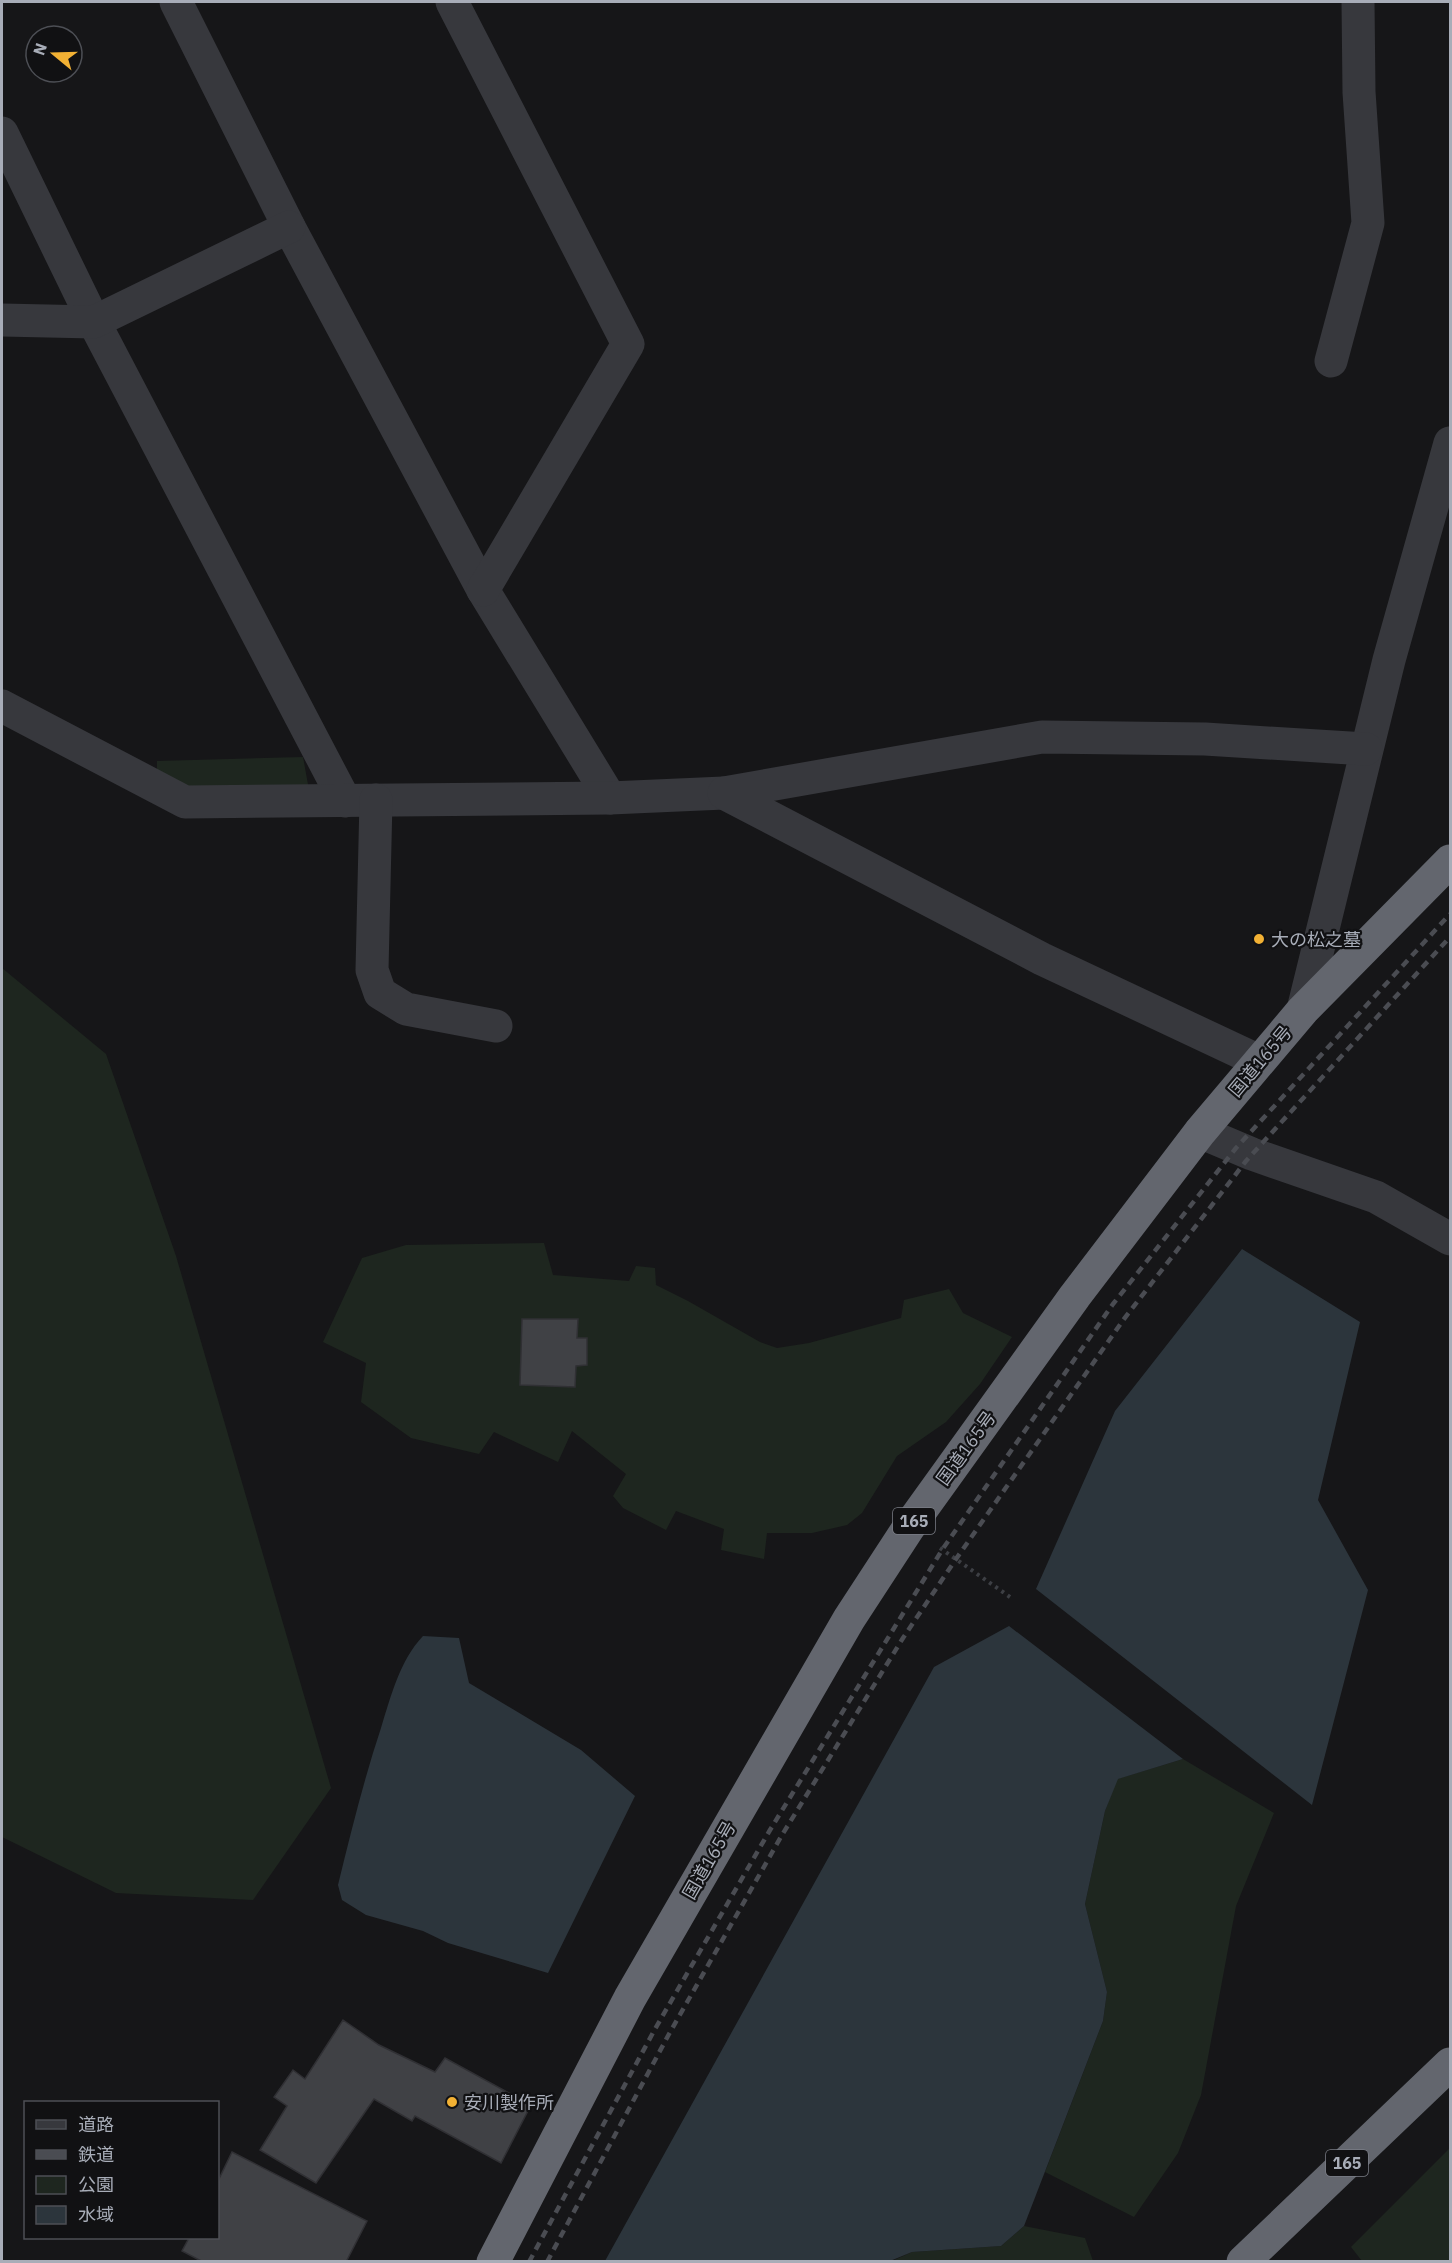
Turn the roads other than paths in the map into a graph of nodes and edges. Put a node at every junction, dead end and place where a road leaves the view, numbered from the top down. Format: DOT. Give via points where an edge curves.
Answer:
graph roads {
  1 [pos="176,2"];
  2 [pos="452,2"];
  3 [pos="1358,2"];
  4 [pos="2,132"];
  5 [pos="289,227"];
  6 [pos="2,320"];
  7 [pos="94,322"];
  8 [pos="1331,361"];
  9 [pos="1450,443"];
  10 [pos="483,590"];
  11 [pos="2,705"];
  12 [pos="1366,749"];
  13 [pos="724,793"];
  14 [pos="610,798"];
  15 [pos="360,800"];
  16 [pos="1450,861"];
  17 [pos="1303,1010"];
  18 [pos="496,1026"];
  19 [pos="1259,1061"];
  20 [pos="1200,1132"];
  21 [pos="1450,1239"];
  22 [pos="1450,2064"];
  23 [pos="493,2262"];
  24 [pos="1243,2262"];
  1 -- 5 [label="street"];
  2 -- 10 [label="street" via="628,344"];
  3 -- 8 [label="street" via="1359,92 1368,223"];
  4 -- 7 [label="street"];
  5 -- 7 [label="street"];
  5 -- 10 [label="street"];
  6 -- 7 [label="street"];
  7 -- 15 [label="street"];
  9 -- 12 [label="street"];
  10 -- 14 [label="street"];
  11 -- 15 [label="street" via="185,802"];
  12 -- 13 [label="street" via="1205,740 1042,737"];
  12 -- 17 [label="street"];
  13 -- 14 [label="street"];
  13 -- 19 [label="street" via="1042,959"];
  14 -- 15 [label="street"];
  15 -- 18 [label="street" via="372,970 380,993 406,1009"];
  16 -- 17 [label="highway, 国道165号 / 165"];
  17 -- 19 [label="highway, 国道165号 / 165"];
  19 -- 20 [label="highway, 国道165号 / 165"];
  20 -- 21 [label="street" via="1376,1197"];
  20 -- 23 [label="highway, 国道165号 / 165" via="1075,1296 909,1527 849,1619 630,1998"];
  22 -- 24 [label="highway, 165"];
}
